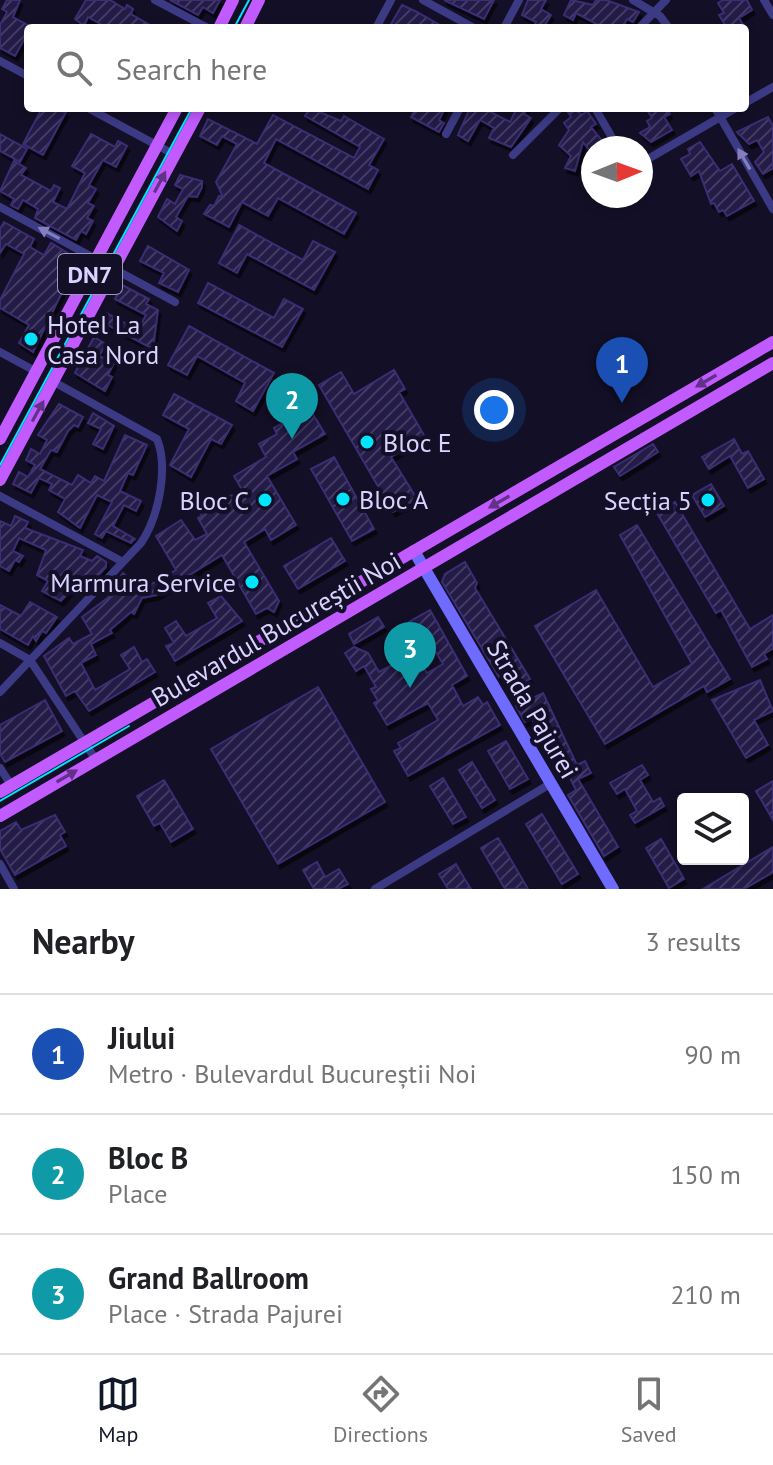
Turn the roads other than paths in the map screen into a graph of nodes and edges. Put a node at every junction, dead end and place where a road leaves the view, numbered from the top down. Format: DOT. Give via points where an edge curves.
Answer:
graph roads {
  1 [pos="155,0"];
  2 [pos="233,0"];
  3 [pos="259,0"];
  4 [pos="391,0"];
  5 [pos="423,0"];
  6 [pos="519,0"];
  7 [pos="633,0"];
  8 [pos="666,0"];
  9 [pos="764,0"];
  10 [pos="655,12"];
  11 [pos="773,15"];
  12 [pos="200,24"];
  13 [pos="221,24"];
  14 [pos="247,24"];
  15 [pos="378,24"];
  16 [pos="467,24"];
  17 [pos="506,24"];
  18 [pos="643,24"];
  19 [pos="666,24"];
  20 [pos="0,61"];
  21 [pos="24,74"];
  22 [pos="773,87"];
  23 [pos="749,101"];
  24 [pos="95,112"];
  25 [pos="175,112"];
  26 [pos="198,112"];
  27 [pos="458,112"];
  28 [pos="556,112"];
  29 [pos="597,112"];
  30 [pos="718,112"];
  31 [pos="729,112"];
  32 [pos="721,117"];
  33 [pos="446,134"];
  34 [pos="611,136"];
  35 [pos="158,146"];
  36 [pos="175,155"];
  37 [pos="513,155"];
  38 [pos="653,156"];
  39 [pos="0,207"];
  40 [pos="773,209"];
  41 [pos="98,260"];
  42 [pos="114,268"];
  43 [pos="175,302"];
  44 [pos="773,342"];
  45 [pos="0,352"];
  46 [pos="773,363"];
  47 [pos="37,372"];
  48 [pos="54,382"];
  49 [pos="0,439"];
  50 [pos="566,463"];
  51 [pos="572,479"];
  52 [pos="0,480"];
  53 [pos="0,496"];
  54 [pos="414,551"];
  55 [pos="123,562"];
  56 [pos="424,567"];
  57 [pos="0,643"];
  58 [pos="30,660"];
  59 [pos="0,692"];
  60 [pos="83,744"];
  61 [pos="96,760"];
  62 [pos="0,768"];
  63 [pos="550,784"];
  64 [pos="5,788"];
  65 [pos="0,816"];
  66 [pos="0,864"];
  67 [pos="380,888"];
  68 [pos="14,889"];
  69 [pos="613,889"];
  1 -- 12 [label="street"];
  2 -- 13 [label="main road"];
  3 -- 14 [label="main road"];
  4 -- 15 [label="street"];
  5 -- 16 [label="street"];
  6 -- 17 [label="street"];
  7 -- 10 [label="street"];
  8 -- 10 [label="street"];
  9 -- 11 [label="street"];
  10 -- 18 [label="street"];
  10 -- 19 [label="street"];
  20 -- 21 [label="street"];
  22 -- 23 [label="street"];
  24 -- 35 [label="street"];
  25 -- 35 [label="main road, DN7"];
  26 -- 36 [label="main road, DN7"];
  27 -- 33 [label="street"];
  28 -- 37 [label="street"];
  29 -- 34 [label="street"];
  30 -- 32 [label="street"];
  31 -- 32 [label="street"];
  32 -- 38 [label="street"];
  40 -- 32 [label="street, one-way"];
  35 -- 36 [label="street"];
  35 -- 41 [label="main road, DN7"];
  42 -- 36 [label="main road, DN7, one-way"];
  41 -- 39 [label="street, one-way"];
  41 -- 42 [label="street"];
  41 -- 47 [label="main road, DN7"];
  42 -- 43 [label="street"];
  42 -- 48 [label="main road, DN7"];
  44 -- 50 [label="main road, Bulevardul Bucureștii Noi, one-way"];
  45 -- 47 [label="street"];
  46 -- 51 [label="main road, Bulevardul Bucureștii Noi"];
  47 -- 49 [label="main road, DN7"];
  52 -- 48 [label="main road, DN7, one-way"];
  48 -- 55 [label="street" via="153,434 161,450 155,518"];
  50 -- 51 [label="main road"];
  50 -- 54 [label="main road, Bulevardul Bucureștii Noi, one-way"];
  51 -- 56 [label="main road, Bulevardul Bucureștii Noi"];
  53 -- 55 [label="street"];
  54 -- 56 [label="street, Strada Pajurei"];
  54 -- 60 [label="main road, Bulevardul Bucureștii Noi"];
  55 -- 58 [label="street"];
  56 -- 61 [label="main road, Bulevardul Bucureștii Noi"];
  56 -- 63 [label="street, Strada Pajurei"];
  57 -- 58 [label="street"];
  58 -- 59 [label="street"];
  58 -- 60 [label="street"];
  60 -- 61 [label="street"];
  60 -- 64 [label="main road, Bulevardul Bucureștii Noi"];
  65 -- 61 [label="main road, Bulevardul Bucureștii Noi, one-way"];
  62 -- 64 [label="street"];
  63 -- 67 [label="street"];
  63 -- 69 [label="street, Strada Pajurei"];
  66 -- 68 [label="street"];
}
